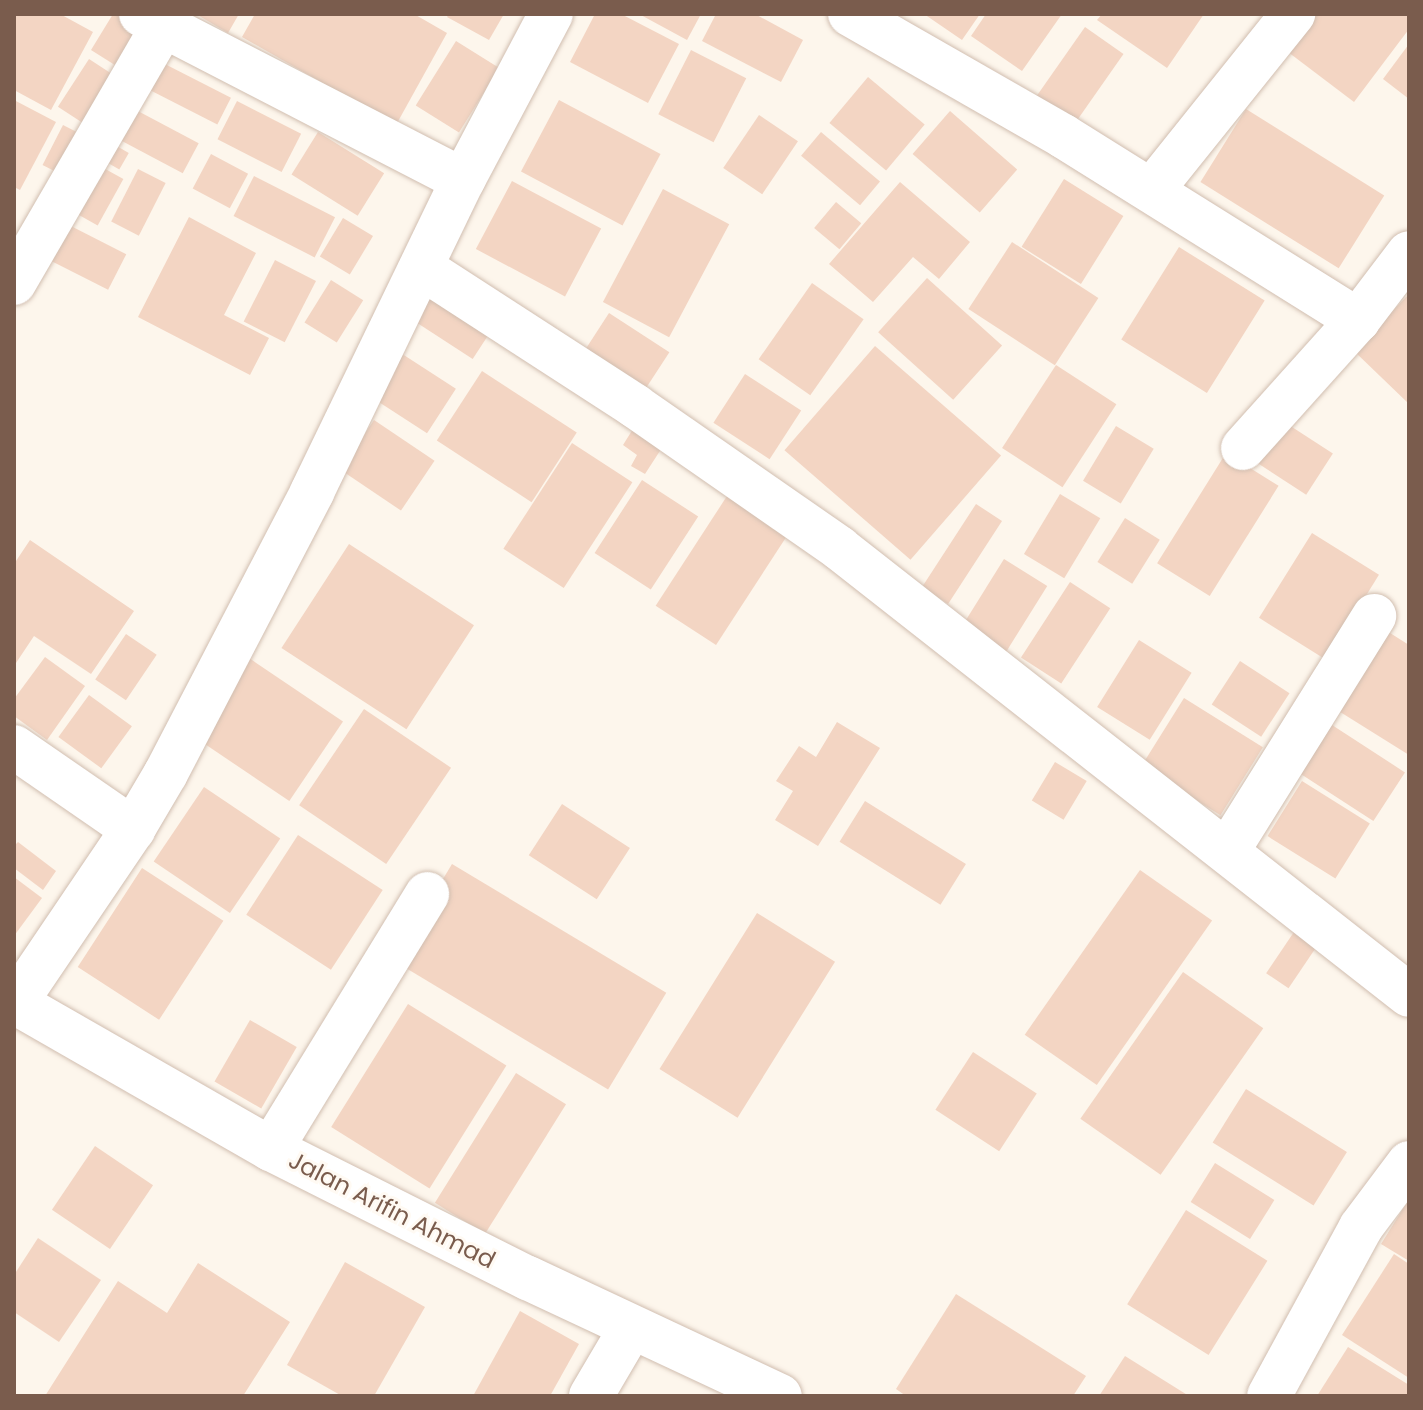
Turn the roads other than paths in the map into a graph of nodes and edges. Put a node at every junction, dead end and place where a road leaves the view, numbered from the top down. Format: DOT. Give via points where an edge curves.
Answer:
graph roads {
  1 [pos="551,14"];
  2 [pos="850,14"];
  3 [pos="1293,14"];
  4 [pos="152,20"];
  5 [pos="463,180"];
  6 [pos="1152,190"];
  7 [pos="1409,253"];
  8 [pos="422,268"];
  9 [pos="14,283"];
  10 [pos="1358,320"];
  11 [pos="1243,448"];
  12 [pos="1374,616"];
  13 [pos="14,747"];
  14 [pos="133,829"];
  15 [pos="1228,850"];
  16 [pos="427,894"];
  17 [pos="1409,995"];
  18 [pos="15,1004"];
  19 [pos="271,1149"];
  20 [pos="1409,1163"];
  21 [pos="631,1328"];
  22 [pos="591,1396"];
  23 [pos="780,1396"];
  24 [pos="1269,1396"];
  1 -- 5 [label="street"];
  2 -- 6 [label="street"];
  3 -- 6 [label="street"];
  4 -- 5 [label="street"];
  4 -- 9 [label="street"];
  5 -- 8 [label="street"];
  6 -- 10 [label="street"];
  7 -- 10 [label="street"];
  8 -- 14 [label="street" via="312,492"];
  8 -- 15 [label="street" via="635,406 839,548"];
  10 -- 11 [label="street"];
  12 -- 15 [label="street"];
  13 -- 14 [label="street"];
  14 -- 18 [label="street"];
  15 -- 17 [label="street"];
  16 -- 19 [label="street"];
  18 -- 19 [label="street, Jalan Arifin Ahmad"];
  19 -- 21 [label="street, Jalan Arifin Ahmad"];
  20 -- 24 [label="street" via="1361,1227"];
  21 -- 22 [label="street"];
  21 -- 23 [label="street, Jalan Arifin Ahmad"];
}
